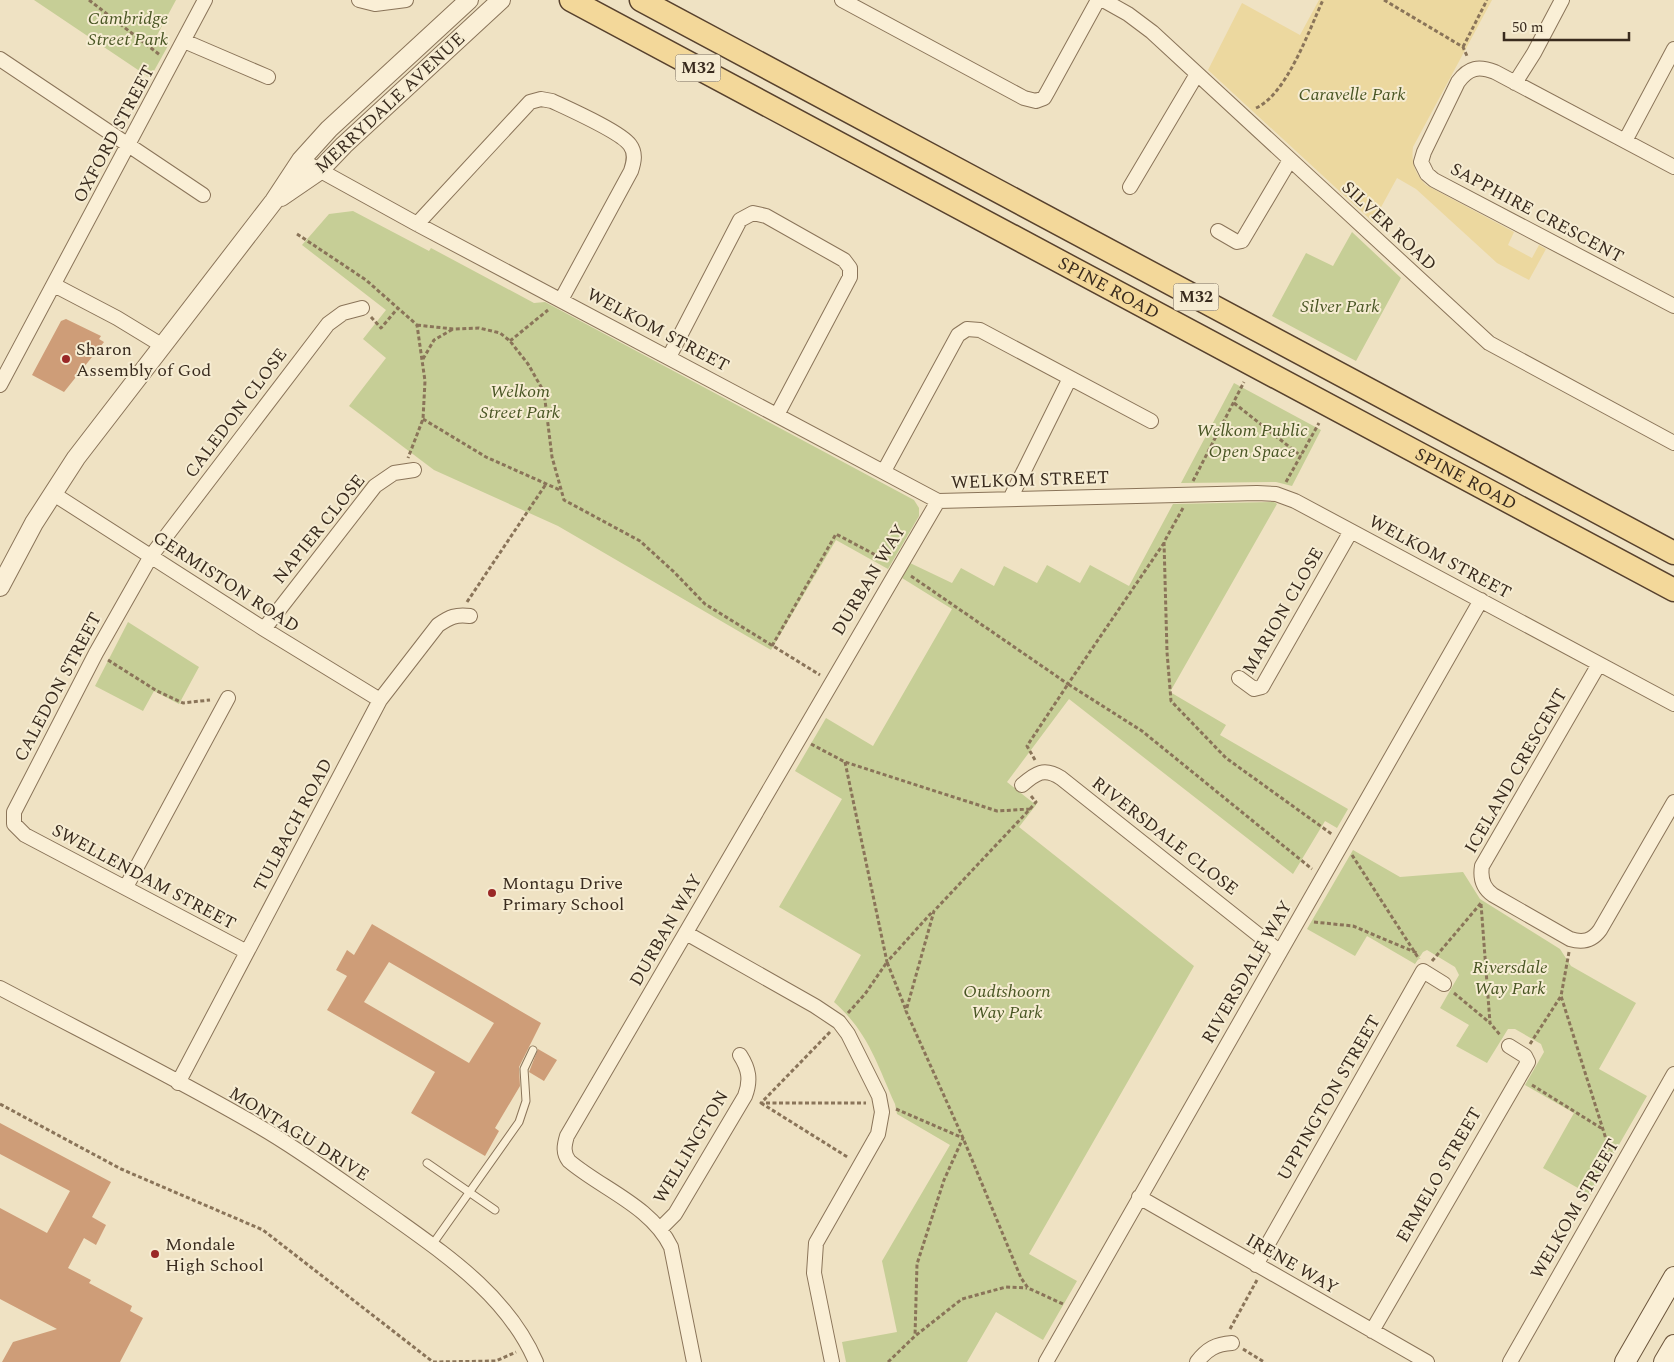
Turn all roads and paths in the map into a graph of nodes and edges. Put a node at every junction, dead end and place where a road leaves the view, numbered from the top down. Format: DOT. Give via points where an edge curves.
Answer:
graph roads {
  1 [pos="89,0"];
  2 [pos="205,0"];
  3 [pos="359,0"];
  4 [pos="406,0"];
  5 [pos="469,0"];
  6 [pos="501,0"];
  7 [pos="570,0"];
  8 [pos="640,0"];
  9 [pos="1098,0"];
  10 [pos="1103,0"];
  11 [pos="1323,0"];
  12 [pos="1384,0"];
  13 [pos="1487,0"];
  14 [pos="1562,0"];
  15 [pos="851,2"];
  16 [pos="184,41"];
  17 [pos="1463,47"];
  18 [pos="1674,49"];
  19 [pos="0,58"];
  20 [pos="172,65"];
  21 [pos="1473,68"];
  22 [pos="1196,74"];
  23 [pos="268,77"];
  24 [pos="1515,83"];
  25 [pos="1241,114"];
  26 [pos="1625,141"];
  27 [pos="129,144"];
  28 [pos="301,160"];
  29 [pos="1290,160"];
  30 [pos="1674,167"];
  31 [pos="319,171"];
  32 [pos="1130,187"];
  33 [pos="203,195"];
  34 [pos="274,201"];
  35 [pos="417,224"];
  36 [pos="1218,231"];
  37 [pos="297,234"];
  38 [pos="54,285"];
  39 [pos="561,300"];
  40 [pos="1674,306"];
  41 [pos="362,308"];
  42 [pos="398,308"];
  43 [pos="417,325"];
  44 [pos="453,329"];
  45 [pos="510,342"];
  46 [pos="163,346"];
  47 [pos="669,357"];
  48 [pos="422,360"];
  49 [pos="1070,378"];
  50 [pos="0,385"];
  51 [pos="1234,403"];
  52 [pos="777,414"];
  53 [pos="423,419"];
  54 [pos="1152,421"];
  55 [pos="1320,423"];
  56 [pos="1674,443"];
  57 [pos="1301,456"];
  58 [pos="409,470"];
  59 [pos="884,471"];
  60 [pos="546,484"];
  61 [pos="560,490"];
  62 [pos="52,493"];
  63 [pos="1276,494"];
  64 [pos="1010,499"];
  65 [pos="938,501"];
  66 [pos="1351,531"];
  67 [pos="1164,542"];
  68 [pos="1674,553"];
  69 [pos="151,556"];
  70 [pos="898,567"];
  71 [pos="0,587"];
  72 [pos="1674,590"];
  73 [pos="1480,600"];
  74 [pos="464,616"];
  75 [pos="264,629"];
  76 [pos="772,646"];
  77 [pos="96,653"];
  78 [pos="1598,664"];
  79 [pos="1239,678"];
  80 [pos="831,682"];
  81 [pos="1068,684"];
  82 [pos="228,698"];
  83 [pos="380,700"];
  84 [pos="1674,704"];
  85 [pos="800,736"];
  86 [pos="845,762"];
  87 [pos="1041,771"];
  88 [pos="1022,785"];
  89 [pos="1674,802"];
  90 [pos="25,835"];
  91 [pos="1322,877"];
  92 [pos="126,887"];
  93 [pos="1485,899"];
  94 [pos="934,911"];
  95 [pos="1297,921"];
  96 [pos="686,933"];
  97 [pos="1570,939"];
  98 [pos="246,952"];
  99 [pos="1280,952"];
  100 [pos="1418,953"];
  101 [pos="887,962"];
  102 [pos="1423,972"];
  103 [pos="1444,984"];
  104 [pos="0,988"];
  105 [pos="1561,996"];
  106 [pos="906,1011"];
  107 [pos="838,1022"];
  108 [pos="1490,1023"];
  109 [pos="1509,1046"];
  110 [pos="533,1050"];
  111 [pos="740,1055"];
  112 [pos="1523,1055"];
  113 [pos="1674,1074"];
  114 [pos="1518,1077"];
  115 [pos="178,1083"];
  116 [pos="745,1096"];
  117 [pos="761,1103"];
  118 [pos="880,1103"];
  119 [pos="0,1104"];
  120 [pos="1602,1128"];
  121 [pos="963,1138"];
  122 [pos="1613,1162"];
  123 [pos="427,1163"];
  124 [pos="860,1164"];
  125 [pos="470,1192"];
  126 [pos="1139,1197"];
  127 [pos="495,1210"];
  128 [pos="660,1229"];
  129 [pos="432,1245"];
  130 [pos="1256,1264"];
  131 [pos="1674,1277"];
  132 [pos="1028,1288"];
  133 [pos="1076,1310"];
  134 [pos="1372,1331"];
  135 [pos="915,1336"];
  136 [pos="1226,1343"];
  137 [pos="1674,1345"];
  138 [pos="530,1347"];
  139 [pos="536,1362"];
  140 [pos="694,1362"];
  141 [pos="832,1362"];
  142 [pos="888,1362"];
  143 [pos="1046,1362"];
  144 [pos="1197,1362"];
  145 [pos="1264,1362"];
  146 [pos="1427,1362"];
  147 [pos="1510,1362"];
  148 [pos="1625,1362"];
  149 [pos="1664,1362"];
  1 -- 20 [label="path"];
  2 -- 16 [label="street, OXFORD STREET"];
  3 -- 4 [label="street" via="375,4"];
  5 -- 28 [label="street, MERRYDALE AVENUE" via="329,129"];
  6 -- 31 [label="street, MERRYDALE AVENUE"];
  7 -- 72 [label="main road, SPINE ROAD / M32"];
  8 -- 68 [label="main road, SPINE ROAD / M32"];
  9 -- 15 [label="street" via="1044,98 1036,102"];
  10 -- 22 [label="street, SILVER ROAD" via="1140,22"];
  11 -- 25 [label="path" via="1301,50 1276,92 1260,106"];
  12 -- 17 [label="path"];
  13 -- 17 [label="path"];
  14 -- 24 [label="street"];
  16 -- 20 [label="street, OXFORD STREET"];
  16 -- 23 [label="street"];
  17 -- 21 [label="path"];
  18 -- 26 [label="street"];
  19 -- 27 [label="street"];
  20 -- 27 [label="street, OXFORD STREET"];
  21 -- 24 [label="street" via="1482,67"];
  21 -- 40 [label="street, SAPPHIRE CRESCENT" via="1458,82 1424,152 1421,162 1427,174"];
  22 -- 25 [label="street, SILVER ROAD"];
  22 -- 32 [label="street"];
  24 -- 26 [label="street"];
  25 -- 29 [label="street, SILVER ROAD"];
  26 -- 30 [label="street"];
  27 -- 33 [label="street"];
  27 -- 38 [label="street, OXFORD STREET"];
  28 -- 31 [label="street, WELKOM STREET"];
  28 -- 34 [label="street, MERRYDALE AVENUE"];
  29 -- 36 [label="street" via="1242,241 1237,242"];
  29 -- 56 [label="street, SILVER ROAD" via="1489,343"];
  31 -- 34 [label="street, MERRYDALE AVENUE"];
  31 -- 35 [label="street, WELKOM STREET"];
  34 -- 46 [label="street, MERRYDALE AVENUE"];
  35 -- 39 [label="street, WELKOM STREET"];
  35 -- 39 [label="street" via="530,102 552,101 602,127 631,146 634,161"];
  37 -- 42 [label="path" via="366,280"];
  38 -- 46 [label="street"];
  38 -- 50 [label="street, OXFORD STREET"];
  39 -- 45 [label="path"];
  39 -- 47 [label="street, WELKOM STREET"];
  41 -- 42 [label="path" via="381,328"];
  41 -- 69 [label="street, CALEDON CLOSE" via="343,313 328,324"];
  42 -- 43 [label="path"];
  43 -- 44 [label="path"];
  43 -- 48 [label="path"];
  44 -- 45 [label="path" via="479,328 500,333"];
  44 -- 48 [label="path" via="434,340"];
  45 -- 61 [label="path" via="528,364 544,392"];
  46 -- 62 [label="street, MERRYDALE AVENUE"];
  47 -- 52 [label="street, WELKOM STREET"];
  47 -- 52 [label="street" via="740,220 753,213 766,216 844,260 850,272"];
  48 -- 53 [label="path" via="425,381"];
  49 -- 54 [label="street"];
  49 -- 59 [label="street" via="980,330 967,329 958,335"];
  49 -- 64 [label="street"];
  51 -- 57 [label="path"];
  52 -- 59 [label="street, WELKOM STREET"];
  53 -- 58 [label="path"];
  53 -- 60 [label="path" via="486,457"];
  55 -- 57 [label="path"];
  57 -- 63 [label="path" via="1288,481"];
  58 -- 75 [label="street, NAPIER CLOSE" via="394,473 375,486"];
  59 -- 65 [label="street, WELKOM STREET"];
  60 -- 61 [label="path"];
  60 -- 74 [label="path"];
  61 -- 76 [label="path" via="564,500 640,541 705,604"];
  62 -- 69 [label="street, GERMISTON ROAD"];
  62 -- 71 [label="street, MERRYDALE AVENUE"];
  63 -- 64 [label="street, WELKOM STREET"];
  63 -- 66 [label="street, WELKOM STREET"];
  64 -- 65 [label="street, WELKOM STREET"];
  65 -- 70 [label="street, DURBAN WAY"];
  66 -- 73 [label="street, WELKOM STREET"];
  66 -- 79 [label="street, MARION CLOSE" via="1262,687 1254,689"];
  67 -- 81 [label="path"];
  69 -- 75 [label="street, GERMISTON ROAD"];
  69 -- 77 [label="street, CALEDON STREET"];
  70 -- 76 [label="path" via="836,534"];
  70 -- 80 [label="street, DURBAN WAY"];
  70 -- 81 [label="path"];
  73 -- 78 [label="street, WELKOM STREET"];
  73 -- 91 [label="street, RIVERSDALE WAY"];
  74 -- 83 [label="street, TULBACH ROAD" via="449,617 438,625"];
  75 -- 83 [label="street, GERMISTON ROAD"];
  76 -- 80 [label="path"];
  77 -- 82 [label="path" via="157,690 184,702"];
  77 -- 90 [label="street, CALEDON STREET" via="14,812 14,824"];
  78 -- 84 [label="street, WELKOM STREET"];
  78 -- 93 [label="street, ICELAND CRESCENT" via="1482,866"];
  80 -- 85 [label="street, DURBAN WAY"];
  81 -- 87 [label="path" via="1027,746"];
  81 -- 91 [label="path" via="1142,731"];
  82 -- 92 [label="street"];
  83 -- 98 [label="street, TULBACH ROAD"];
  85 -- 86 [label="path"];
  85 -- 96 [label="street, DURBAN WAY"];
  86 -- 94 [label="path" via="997,811 1030,809"];
  86 -- 101 [label="path"];
  87 -- 88 [label="street"];
  87 -- 99 [label="street, RIVERSDALE CLOSE" via="1061,778"];
  89 -- 97 [label="street" via="1600,930 1591,939"];
  90 -- 92 [label="street, SWELLENDAM STREET"];
  91 -- 95 [label="street, RIVERSDALE WAY"];
  92 -- 98 [label="street, SWELLENDAM STREET"];
  93 -- 97 [label="street"];
  93 -- 102 [label="path"];
  93 -- 108 [label="path"];
  94 -- 101 [label="path"];
  94 -- 106 [label="path"];
  95 -- 99 [label="street, RIVERSDALE WAY"];
  95 -- 100 [label="path" via="1353,926"];
  96 -- 107 [label="street"];
  96 -- 128 [label="street, DURBAN WAY" via="571,1128 564,1148 565,1156 574,1165 647,1216"];
  97 -- 105 [label="path"];
  98 -- 115 [label="street, TULBACH ROAD"];
  99 -- 126 [label="street, RIVERSDALE WAY"];
  101 -- 106 [label="path"];
  101 -- 107 [label="path" via="865,994"];
  102 -- 103 [label="street"];
  102 -- 130 [label="street, UPPINGTON STREET"];
  103 -- 108 [label="path"];
  104 -- 115 [label="street, MONTAGU DRIVE"];
  105 -- 112 [label="path"];
  105 -- 120 [label="path"];
  106 -- 121 [label="path"];
  107 -- 117 [label="path"];
  107 -- 118 [label="street" via="848,1034"];
  108 -- 109 [label="path"];
  109 -- 112 [label="street"];
  110 -- 125 [label="lane" via="524,1068 524,1110 519,1122"];
  111 -- 116 [label="street, WELLINGTON" via="748,1073 749,1085"];
  112 -- 114 [label="street, ERMELO STREET" via="1528,1062"];
  113 -- 147 [label="street, WELKOM STREET"];
  114 -- 120 [label="path"];
  114 -- 134 [label="street, ERMELO STREET"];
  115 -- 129 [label="street, MONTAGU DRIVE" via="261,1128"];
  116 -- 117 [label="path"];
  116 -- 128 [label="street, WELLINGTON" via="675,1214"];
  117 -- 118 [label="path"];
  117 -- 124 [label="path"];
  118 -- 121 [label="path"];
  118 -- 124 [label="street" via="878,1134"];
  119 -- 138 [label="path" via="121,1169 263,1230 433,1362 496,1361"];
  120 -- 122 [label="path"];
  121 -- 132 [label="path"];
  121 -- 135 [label="path" via="944,1180 918,1264"];
  123 -- 125 [label="lane"];
  124 -- 141 [label="street" via="816,1243 814,1257 814,1273"];
  125 -- 127 [label="lane"];
  125 -- 129 [label="lane"];
  126 -- 130 [label="street, IRENE WAY"];
  126 -- 133 [label="street, RIVERSDALE WAY"];
  128 -- 140 [label="street, DURBAN WAY" via="670,1246"];
  129 -- 138 [label="street, MONTAGU DRIVE" via="490,1294"];
  130 -- 134 [label="street, IRENE WAY"];
  130 -- 136 [label="path" via="1256,1281"];
  131 -- 148 [label="main road"];
  132 -- 133 [label="path"];
  132 -- 135 [label="path" via="1006,1287 962,1299"];
  133 -- 143 [label="street, RIVERSDALE WAY"];
  134 -- 146 [label="street, IRENE WAY"];
  135 -- 142 [label="path"];
  136 -- 144 [label="street" via="1211,1348"];
  136 -- 145 [label="path"];
  137 -- 149 [label="main road"];
  138 -- 139 [label="street, MONTAGU DRIVE"];
}
